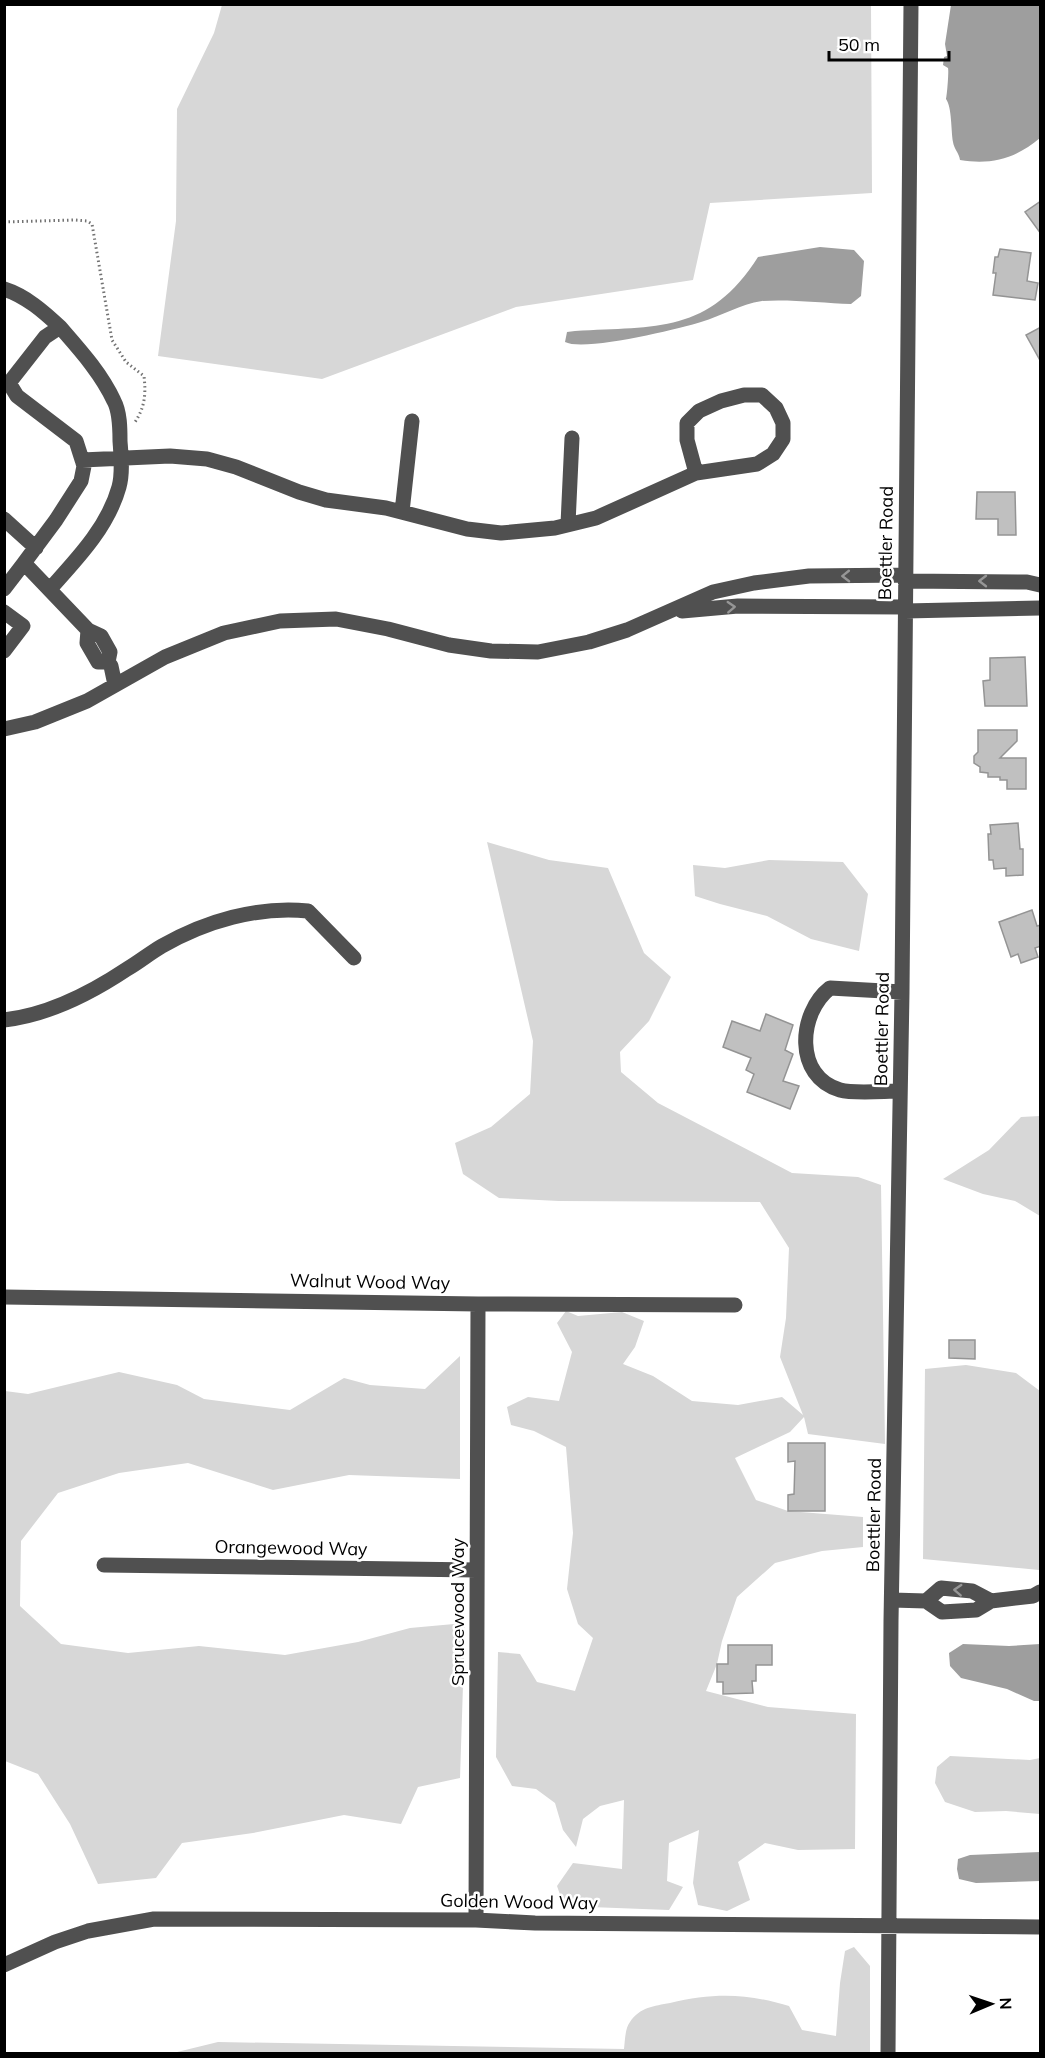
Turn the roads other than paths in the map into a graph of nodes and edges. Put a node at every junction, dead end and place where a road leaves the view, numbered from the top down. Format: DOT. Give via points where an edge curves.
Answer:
graph roads {
  1 [pos="911,4"];
  2 [pos="4,289"];
  3 [pos="60,327"];
  4 [pos="412,421"];
  5 [pos="572,438"];
  6 [pos="121,457"];
  7 [pos="82,460"];
  8 [pos="696,473"];
  9 [pos="402,512"];
  10 [pos="4,519"];
  11 [pos="568,524"];
  12 [pos="36,548"];
  13 [pos="24,564"];
  14 [pos="905,578"];
  15 [pos="7,579"];
  16 [pos="1041,585"];
  17 [pos="50,589"];
  18 [pos="1041,608"];
  19 [pos="904,609"];
  20 [pos="673,611"];
  21 [pos="4,612"];
  22 [pos="4,651"];
  23 [pos="116,685"];
  24 [pos="4,729"];
  25 [pos="354,958"];
  26 [pos="902,992"];
  27 [pos="4,1020"];
  28 [pos="900,1091"];
  29 [pos="4,1297"];
  30 [pos="478,1304"];
  31 [pos="735,1305"];
  32 [pos="104,1565"];
  33 [pos="477,1570"];
  34 [pos="1041,1592"];
  35 [pos="892,1600"];
  36 [pos="926,1601"];
  37 [pos="992,1601"];
  38 [pos="476,1920"];
  39 [pos="888,1926"];
  40 [pos="1041,1928"];
  41 [pos="4,1965"];
  42 [pos="888,2054"];
  1 -- 14 [label="street, Boettler Road"];
  2 -- 3 [label="street" via="41,310"];
  3 -- 6 [label="street" via="93,366 115,403"];
  3 -- 7 [label="street" via="45,337 9,383 17,396 76,441"];
  4 -- 9 [label="street"];
  5 -- 11 [label="street"];
  6 -- 7 [label="street"];
  6 -- 9 [label="street" via="207,459 326,500"];
  6 -- 17 [label="street" via="120,486 104,522"];
  7 -- 12 [label="street" via="81,481"];
  8 -- 8 [label="street" via="757,464 773,454 783,439 783,423 776,408 762,396 744,394 699,411 687,423 687,440"];
  8 -- 11 [label="street" via="596,518"];
  9 -- 11 [label="street" via="467,529 501,533"];
  10 -- 12 [label="street"];
  12 -- 13 [label="street"];
  13 -- 15 [label="street"];
  13 -- 17 [label="street"];
  16 -- 14 [label="street, one-way"];
  14 -- 19 [label="street, Boettler Road"];
  14 -- 20 [label="street, one-way" via="809,576 771,580 713,592"];
  17 -- 23 [label="street" via="88,630 101,636 110,652 108,662"];
  18 -- 19 [label="street"];
  20 -- 19 [label="street, one-way" via="738,606"];
  19 -- 26 [label="street, Boettler Road"];
  20 -- 23 [label="street" via="598,639 538,652 449,645 336,619 280,621 224,633 165,657"];
  21 -- 22 [label="street" via="23,626"];
  23 -- 24 [label="street" via="87,701"];
  25 -- 27 [label="street" via="308,911 282,908 247,914 197,928 92,991 50,1009"];
  26 -- 28 [label="street, Boettler Road"];
  26 -- 28 [label="street" via="830,988 820,996 809,1019 806,1043 810,1065 820,1080 841,1090"];
  28 -- 35 [label="street, Boettler Road"];
  29 -- 30 [label="street, Walnut Wood Way"];
  30 -- 31 [label="street, Walnut Wood Way"];
  30 -- 33 [label="street, Sprucewood Way"];
  32 -- 33 [label="street, Orangewood Way"];
  33 -- 38 [label="street, Sprucewood Way"];
  34 -- 37 [label="street"];
  35 -- 36 [label="street"];
  35 -- 39 [label="street, Boettler Road"];
  36 -- 37 [label="street" via="942,1612 975,1610"];
  37 -- 36 [label="street, one-way" via="972,1591 941,1588"];
  38 -- 39 [label="street, Golden Wood Way"];
  38 -- 41 [label="street, Golden Wood Way" via="154,1919 88,1931"];
  39 -- 40 [label="street, Golden Wood Way"];
  39 -- 42 [label="street, Boettler Road"];
}
